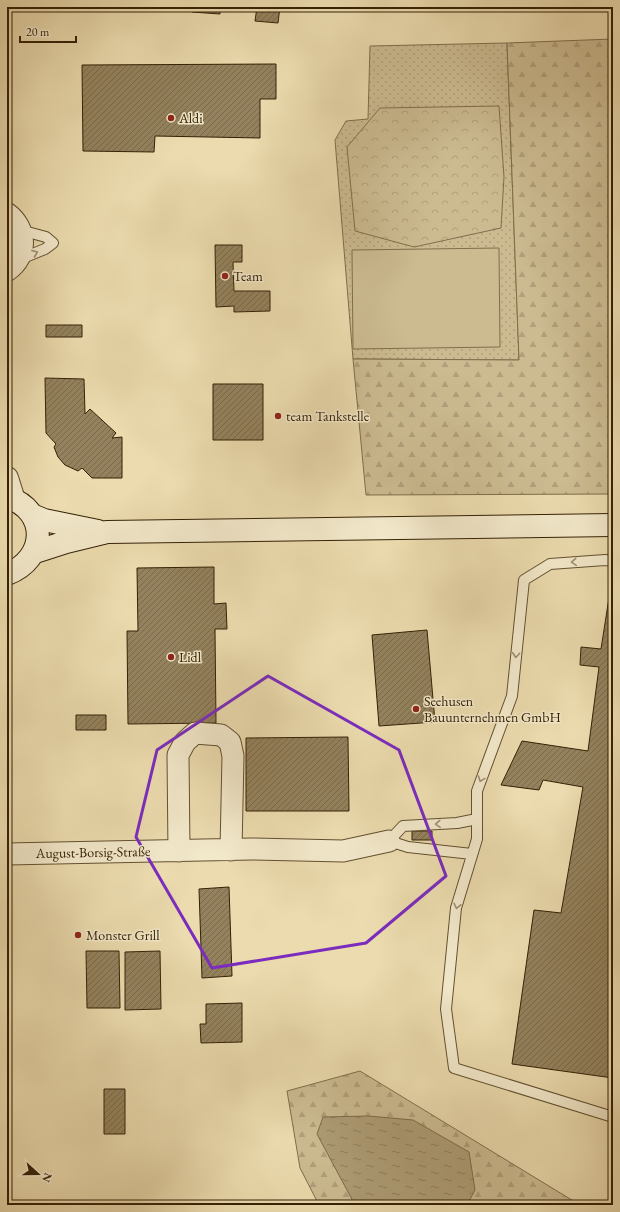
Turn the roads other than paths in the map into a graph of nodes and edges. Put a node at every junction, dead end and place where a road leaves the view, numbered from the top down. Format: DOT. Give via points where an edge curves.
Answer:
graph roads {
  1 [pos="14,222"];
  2 [pos="12,265"];
  3 [pos="7,478"];
  4 [pos="11,498"];
  5 [pos="32,515"];
  6 [pos="613,525"];
  7 [pos="107,532"];
  8 [pos="35,552"];
  9 [pos="613,561"];
  10 [pos="7,575"];
  11 [pos="477,819"];
  12 [pos="389,841"];
  13 [pos="231,850"];
  14 [pos="179,851"];
  15 [pos="7,854"];
  16 [pos="472,854"];
  17 [pos="613,1117"];
  1 -- 2 [label="main road" via="23,240 21,251"];
  2 -- 1 [label="lane, one-way" via="46,249 52,243 46,237"];
  3 -- 4 [label="main road"];
  4 -- 5 [label="main road"];
  5 -- 7 [label="main road" via="44,520"];
  5 -- 8 [label="main road" via="38,539"];
  6 -- 7 [label="main road"];
  7 -- 8 [label="main road"];
  8 -- 10 [label="main road" via="19,570"];
  9 -- 11 [label="lane, one-way" via="550,564 524,580 512,696 477,791"];
  11 -- 12 [label="lane, one-way" via="457,823 403,826"];
  11 -- 16 [label="lane"];
  12 -- 13 [label="street, August-Borsig-Straße" via="343,851"];
  12 -- 16 [label="lane" via="408,847"];
  13 -- 14 [label="street, August-Borsig-Straße"];
  13 -- 14 [label="street" via="233,756 230,742 221,735 195,733 185,742 178,755"];
  14 -- 15 [label="street, August-Borsig-Straße"];
  16 -- 17 [label="lane, one-way" via="456,908 446,1009 454,1068"];
}
